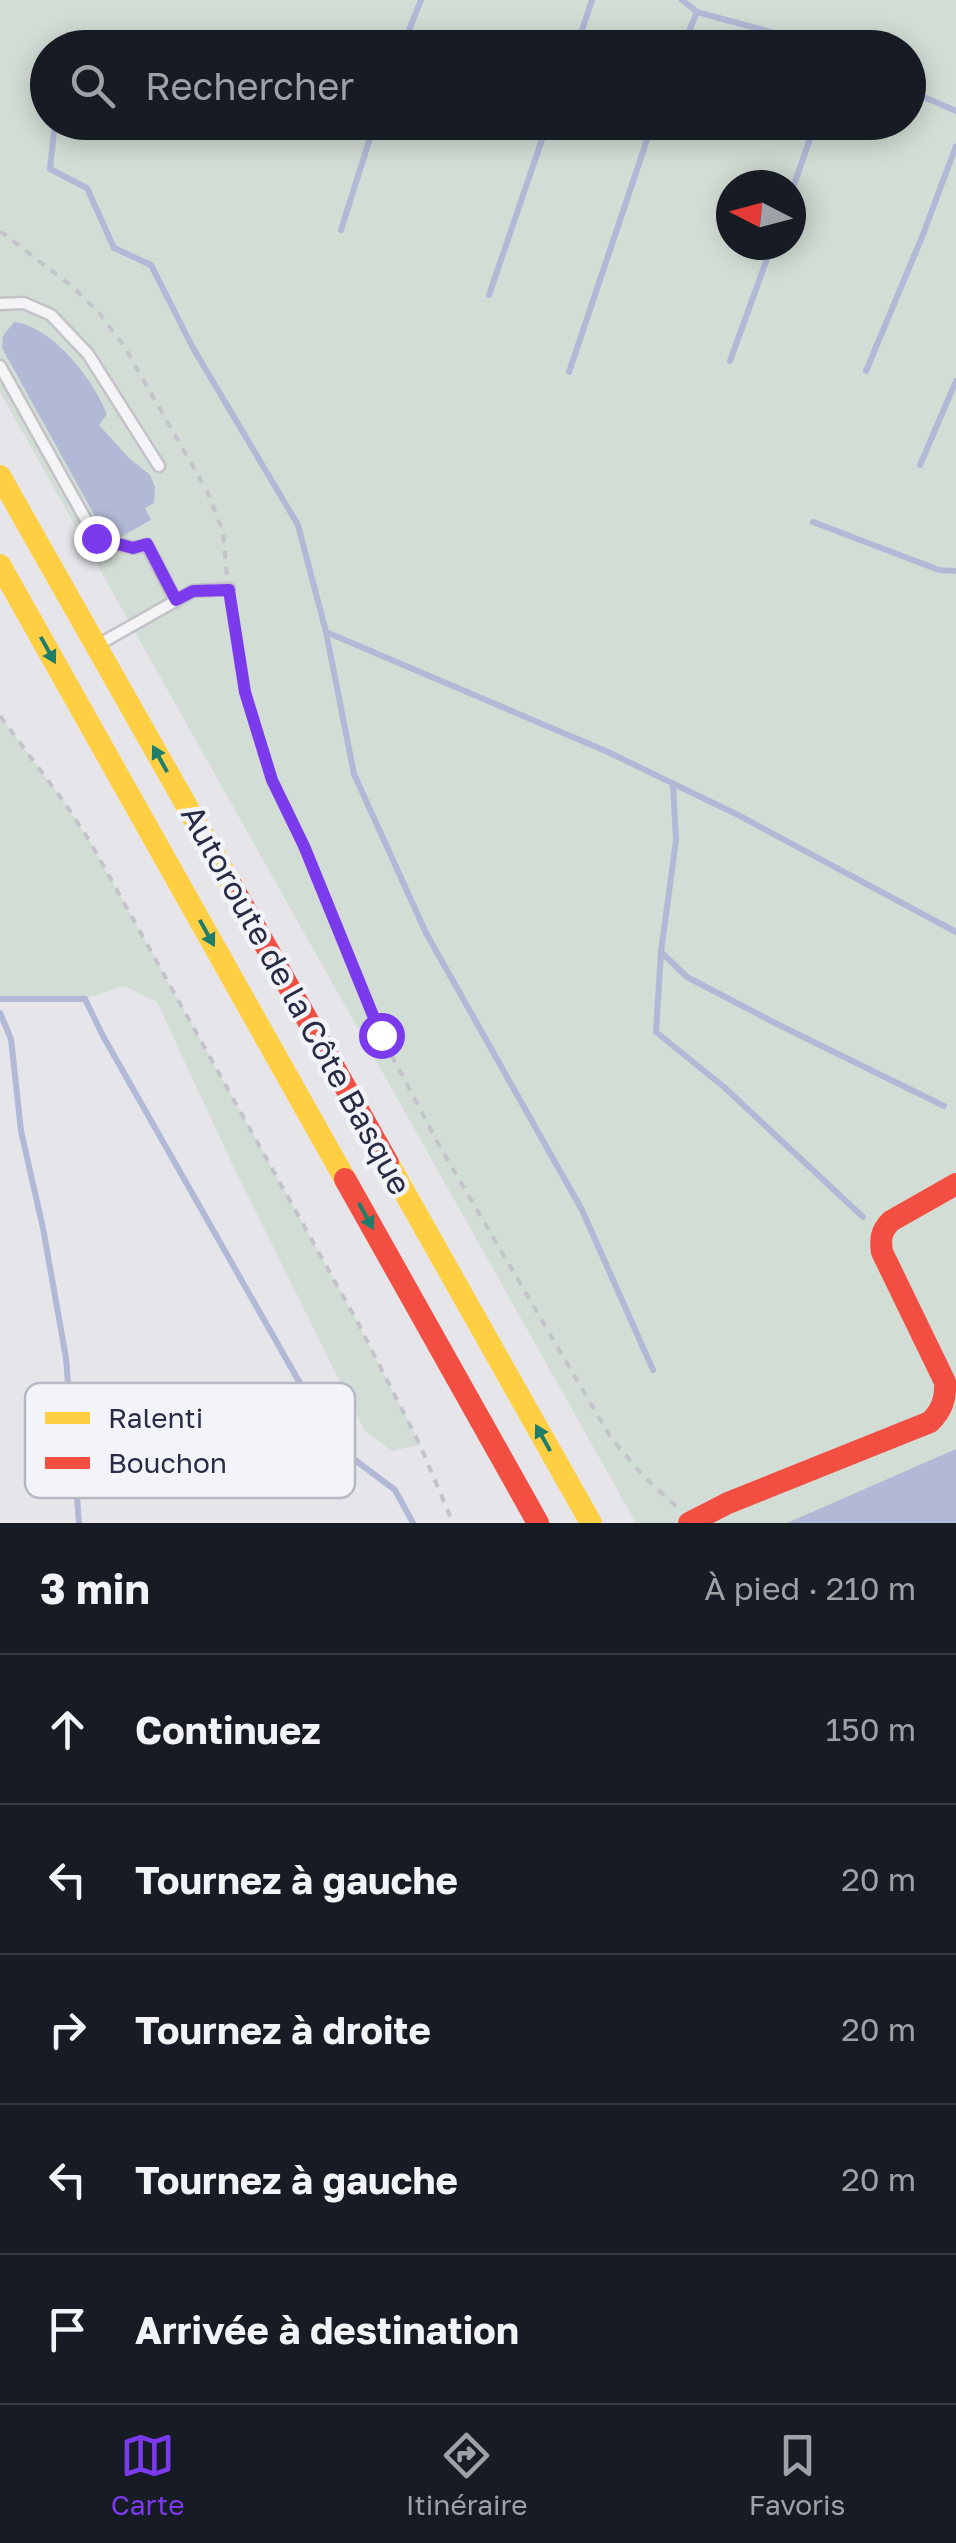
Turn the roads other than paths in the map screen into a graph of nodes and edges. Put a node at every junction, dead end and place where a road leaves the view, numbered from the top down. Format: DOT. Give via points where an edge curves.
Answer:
graph roads {
  1 [pos="0,304"];
  2 [pos="0,366"];
  3 [pos="159,466"];
  4 [pos="0,476"];
  5 [pos="0,564"];
  6 [pos="229,590"];
  7 [pos="176,600"];
  8 [pos="96,646"];
  9 [pos="956,1184"];
  10 [pos="690,1522"];
  11 [pos="538,1523"];
  12 [pos="592,1523"];
  1 -- 3 [label="lane" via="24,303 51,316 88,354"];
  2 -- 7 [label="lane" via="96,538 133,548 147,544"];
  4 -- 8 [label="main road, Autoroute de la Côte Basque"];
  5 -- 11 [label="main road, Autoroute de la Côte Basque, one-way"];
  6 -- 7 [label="lane" via="193,591"];
  7 -- 8 [label="lane"];
  12 -- 8 [label="main road, Autoroute de la Côte Basque, one-way"];
  9 -- 10 [label="main road" via="891,1220 879,1238 946,1382 943,1409 930,1422"];
}
